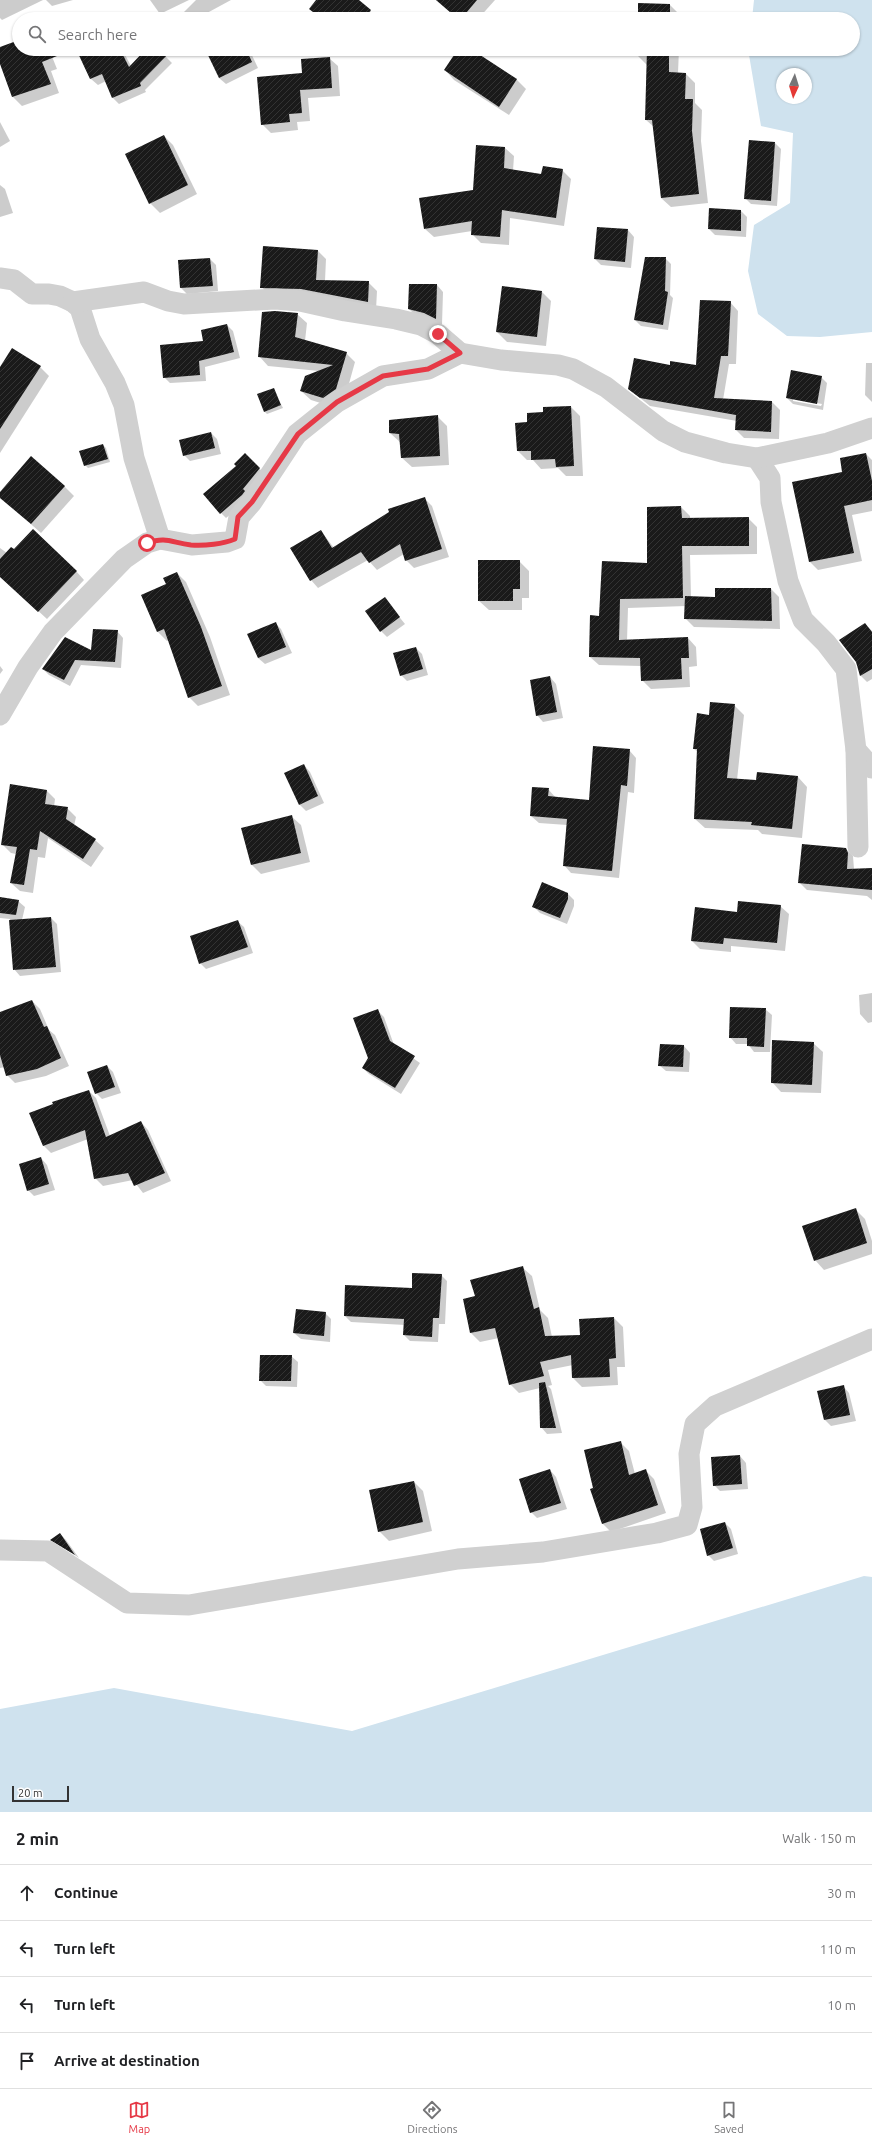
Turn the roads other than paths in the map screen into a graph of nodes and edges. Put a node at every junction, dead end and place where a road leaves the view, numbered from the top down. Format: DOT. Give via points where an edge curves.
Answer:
graph roads {
  1 [pos="0,278"];
  2 [pos="73,302"];
  3 [pos="460,353"];
  4 [pos="872,428"];
  5 [pos="758,458"];
  6 [pos="160,539"];
  7 [pos="0,714"];
  8 [pos="856,750"];
  9 [pos="872,768"];
  10 [pos="858,847"];
  11 [pos="872,1339"];
  12 [pos="0,1550"];
  1 -- 2 [label="street" via="14,280 32,294 49,294"];
  2 -- 3 [label="street" via="144,292 184,304 274,299 300,301 421,325 438,334"];
  2 -- 6 [label="street" via="80,308 90,339 124,404 134,458"];
  3 -- 5 [label="street" via="573,369 606,387 662,431 705,449"];
  3 -- 6 [label="street" via="428,369 383,376 337,402 298,434 252,502 238,517 235,539 192,545"];
  4 -- 5 [label="street" via="828,443"];
  5 -- 8 [label="street" via="770,478 778,543 788,581 803,620 846,669"];
  6 -- 7 [label="street" via="147,543 124,559 53,632"];
  8 -- 9 [label="street"];
  8 -- 10 [label="street"];
  11 -- 12 [label="street" via="715,1406 695,1424 689,1454 692,1507 687,1525 657,1533 543,1552 458,1559 189,1606 127,1603 48,1551"];
}
